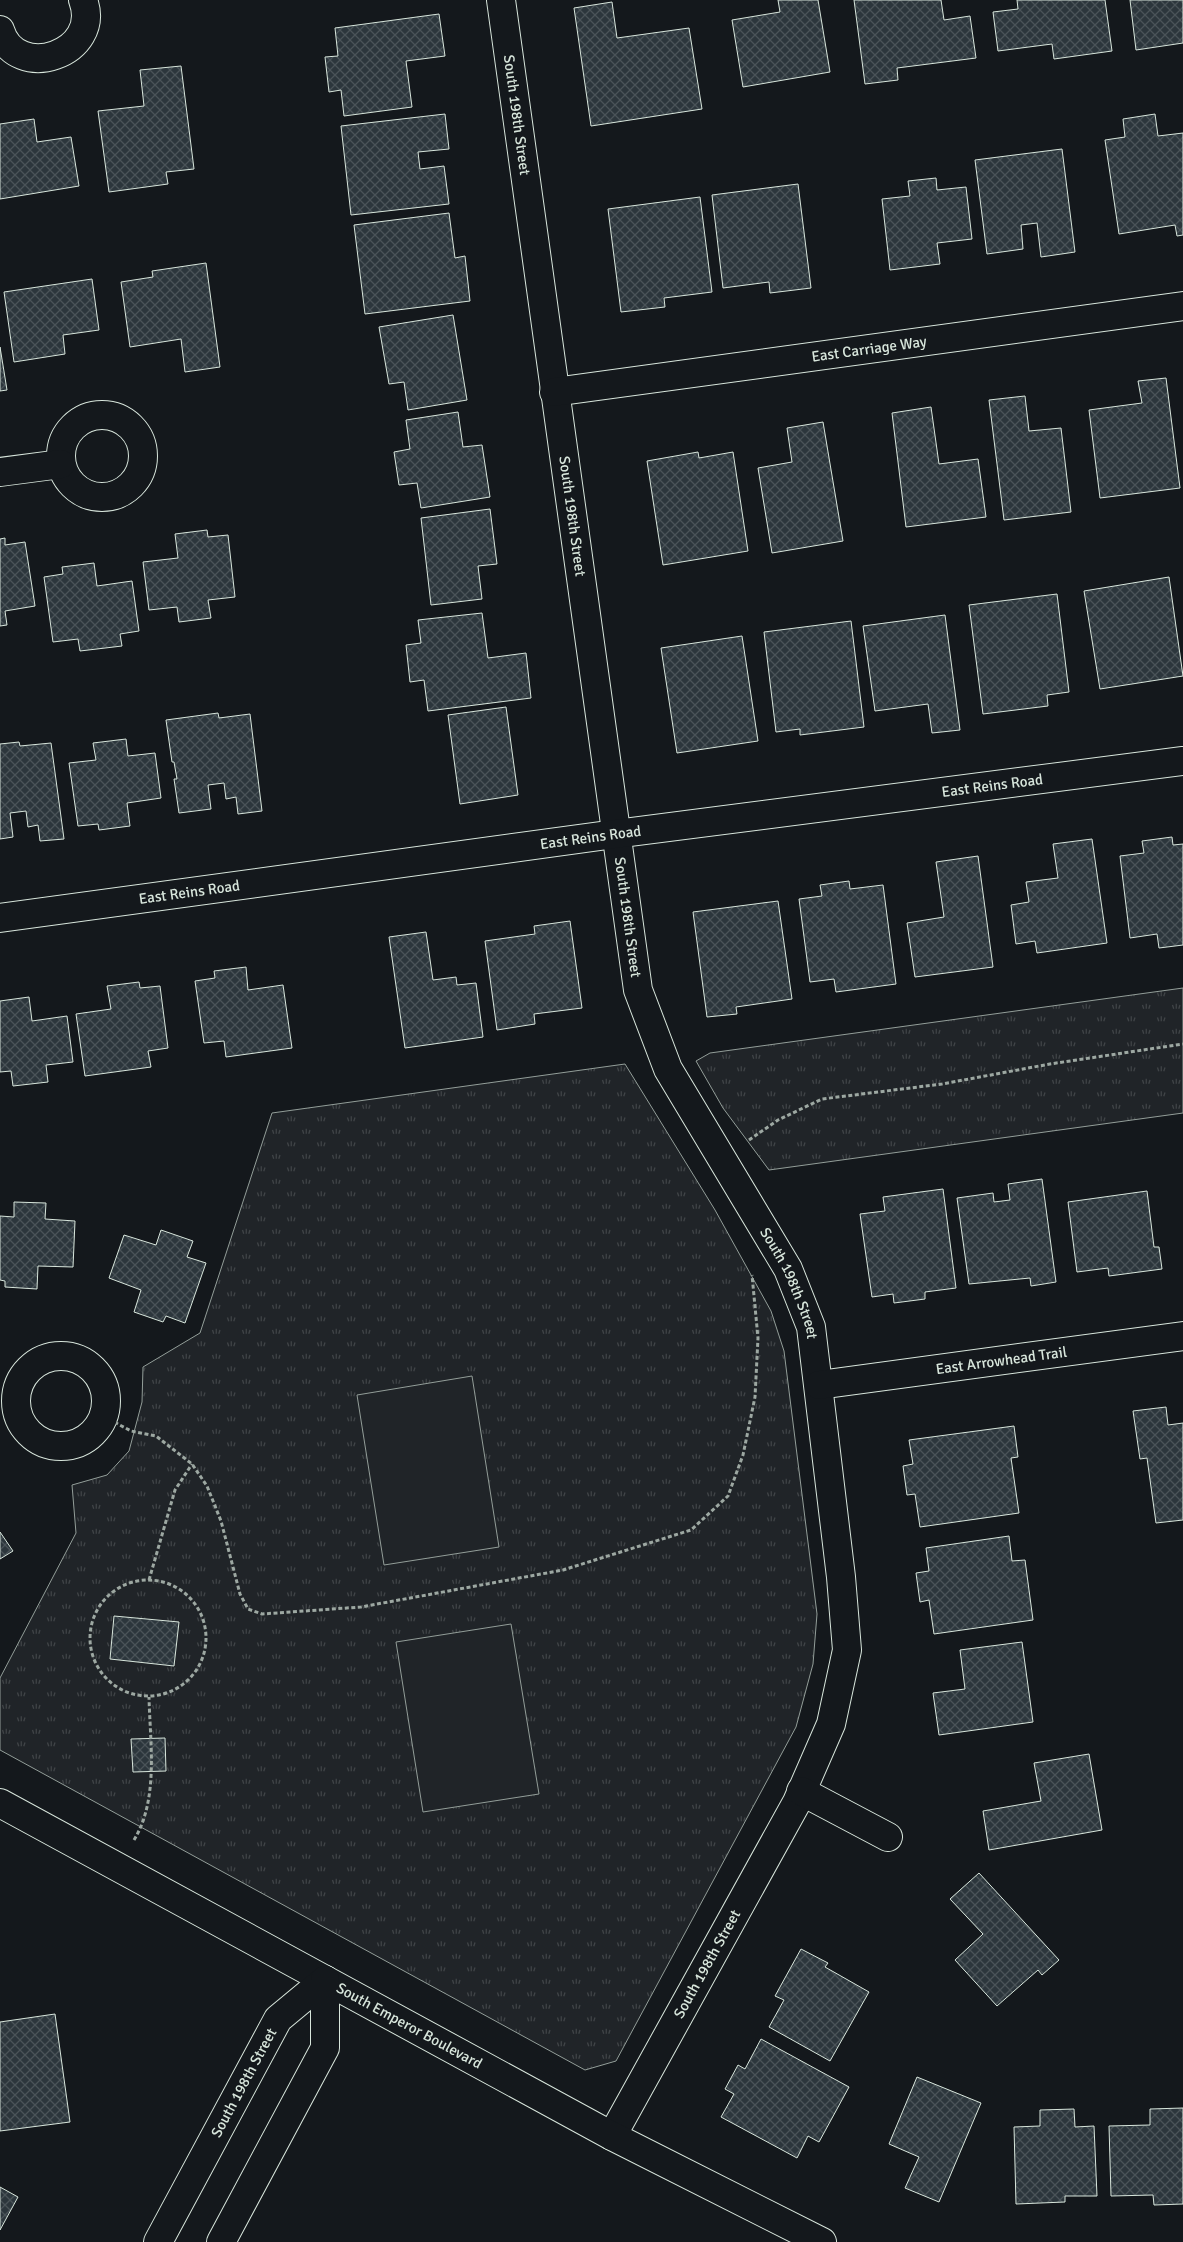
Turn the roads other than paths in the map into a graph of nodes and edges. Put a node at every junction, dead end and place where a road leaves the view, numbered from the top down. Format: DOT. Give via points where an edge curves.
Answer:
graph roads {
  1 [pos="83,0"];
  2 [pos="501,0"];
  3 [pos="0,30"];
  4 [pos="1183,306"];
  5 [pos="554,392"];
  6 [pos="61,464"];
  7 [pos="0,472"];
  8 [pos="1183,761"];
  9 [pos="614,834"];
  10 [pos="0,918"];
  11 [pos="1183,1336"];
  12 [pos="819,1385"];
  13 [pos="8,1396"];
  14 [pos="801,1790"];
  15 [pos="0,1803"];
  16 [pos="888,1837"];
  17 [pos="324,1980"];
  18 [pos="612,2136"];
  19 [pos="158,2242"];
  20 [pos="222,2242"];
  21 [pos="822,2242"];
  1 -- 3 [label="street" via="86,17 82,31 74,44 59,55 41,59 29,57 13,49"];
  2 -- 5 [label="street, South 198th Street"];
  4 -- 5 [label="street, East Carriage Way"];
  5 -- 9 [label="street, South 198th Street"];
  6 -- 7 [label="street"];
  8 -- 9 [label="street, East Reins Road"];
  9 -- 10 [label="street, East Reins Road"];
  9 -- 12 [label="street, South 198th Street" via="638,990 668,1069 788,1269 811,1327"];
  11 -- 12 [label="street, East Arrowhead Trail"];
  12 -- 14 [label="street, South 198th Street" via="842,1577 847,1650 831,1724"];
  13 -- 13 [label="street" via="22,1424 32,1435 44,1443 58,1446 86,1438 103,1416 106,1402 98,1376 89,1366 64,1356 50,1357 32,1367"];
  14 -- 16 [label="street"];
  14 -- 18 [label="street, South 198th Street"];
  15 -- 17 [label="street, South Emperor Boulevard"];
  17 -- 18 [label="street, South Emperor Boulevard"];
  17 -- 19 [label="street, South 198th Street" via="278,2019"];
  17 -- 20 [label="street" via="326,2048"];
  18 -- 21 [label="street, South Emperor Boulevard"];
}
